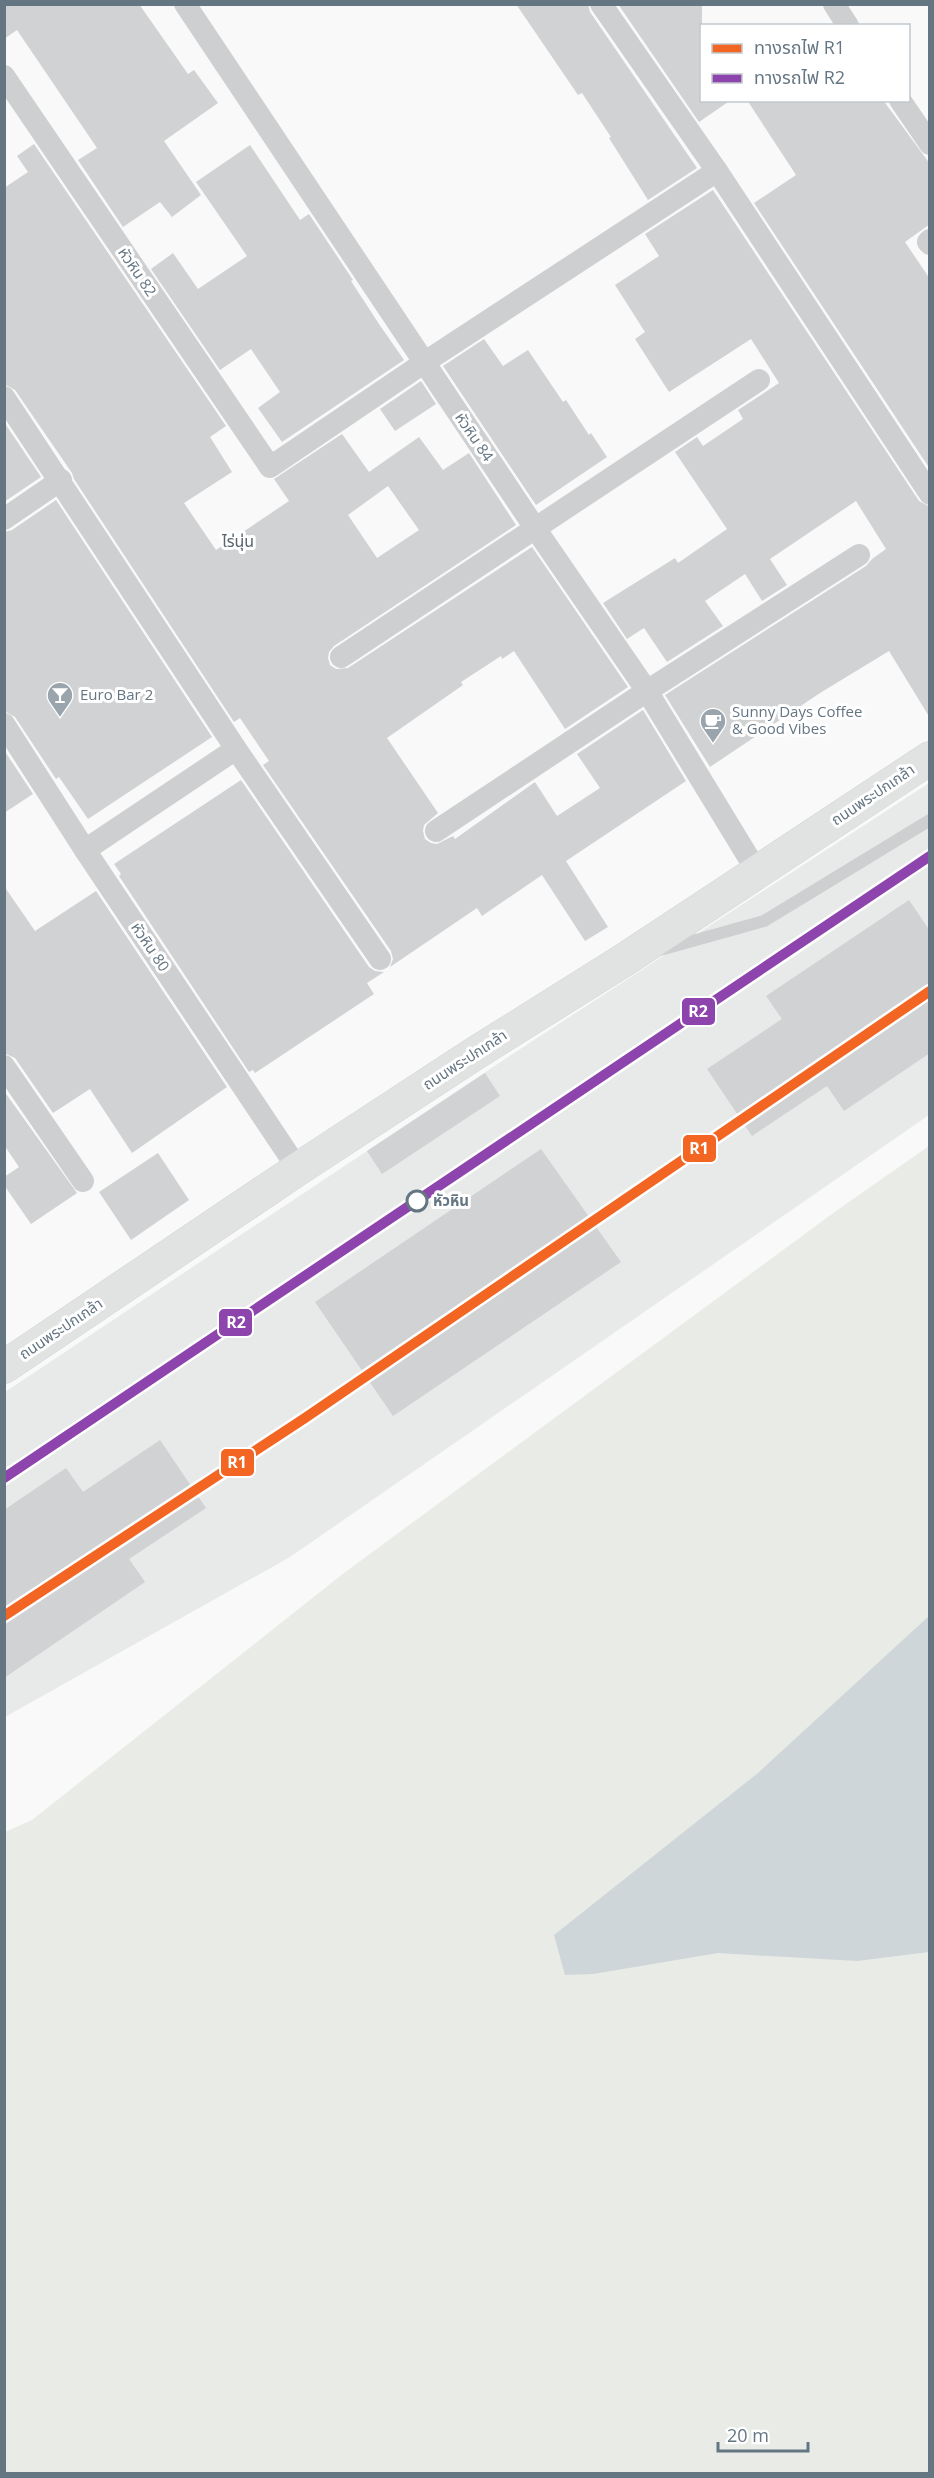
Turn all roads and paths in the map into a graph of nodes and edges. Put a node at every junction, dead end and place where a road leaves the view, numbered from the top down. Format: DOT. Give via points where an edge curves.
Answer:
graph roads {
  1 [pos="185,4"];
  2 [pos="601,4"];
  3 [pos="834,4"];
  4 [pos="847,24"];
  5 [pos="4,76"];
  6 [pos="901,102"];
  7 [pos="930,144"];
  8 [pos="717,171"];
  9 [pos="425,362"];
  10 [pos="759,380"];
  11 [pos="4,397"];
  12 [pos="61,480"];
  13 [pos="930,494"];
  14 [pos="4,519"];
  15 [pos="535,528"];
  16 [pos="859,555"];
  17 [pos="341,657"];
  18 [pos="647,691"];
  19 [pos="4,724"];
  20 [pos="236,749"];
  21 [pos="930,758"];
  22 [pos="930,820"];
  23 [pos="436,831"];
  24 [pos="85,850"];
  25 [pos="758,873"];
  26 [pos="380,959"];
  27 [pos="624,960"];
  28 [pos="4,1066"];
  29 [pos="298,1169"];
  30 [pos="83,1180"];
  31 [pos="4,1367"];
  1 -- 9 [label="street, หัวหิน 84"];
  2 -- 8 [label="street"];
  3 -- 4 [label="street"];
  5 -- 9 [label="street, หัวหิน 82" via="270,467"];
  6 -- 7 [label="street"];
  8 -- 9 [label="street"];
  8 -- 13 [label="street"];
  9 -- 15 [label="street, หัวหิน 84"];
  10 -- 15 [label="street"];
  11 -- 12 [label="street"];
  12 -- 14 [label="street"];
  12 -- 20 [label="street"];
  15 -- 17 [label="street"];
  15 -- 18 [label="street, หัวหิน 84"];
  16 -- 18 [label="street"];
  18 -- 23 [label="street"];
  18 -- 25 [label="street, หัวหิน 84"];
  19 -- 24 [label="street, หัวหิน 80"];
  20 -- 24 [label="street"];
  20 -- 26 [label="street"];
  21 -- 25 [label="street, ถนนพระปกเกล้า"];
  22 -- 27 [label="lane" via="764,921"];
  24 -- 29 [label="street, หัวหิน 80"];
  25 -- 27 [label="street, ถนนพระปกเกล้า"];
  27 -- 29 [label="street, ถนนพระปกเกล้า"];
  28 -- 30 [label="street"];
  29 -- 31 [label="street, ถนนพระปกเกล้า"];
}
